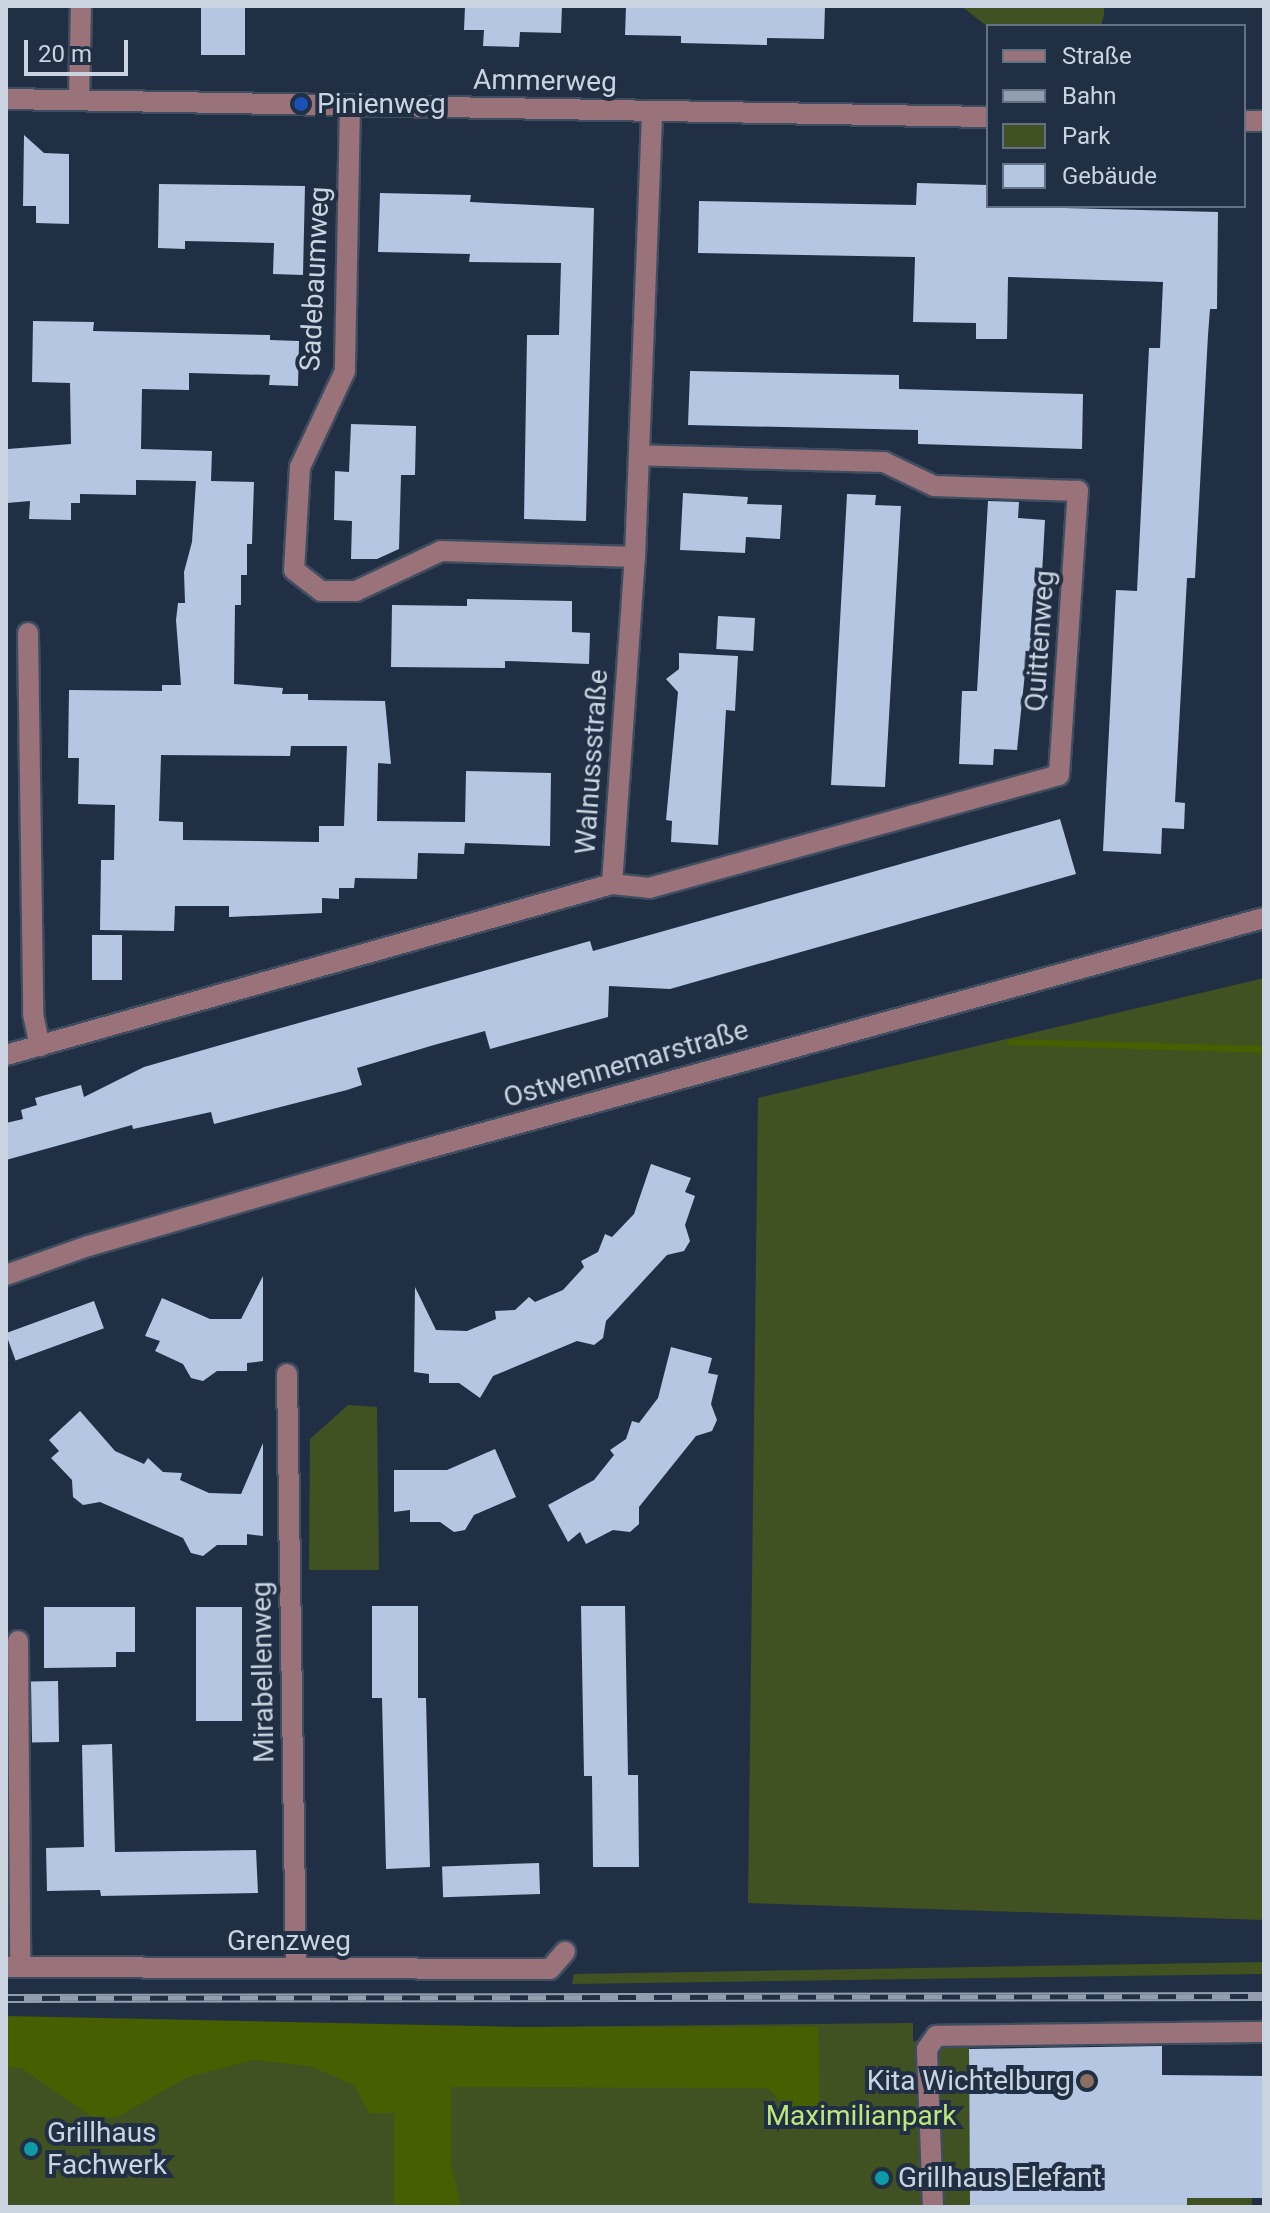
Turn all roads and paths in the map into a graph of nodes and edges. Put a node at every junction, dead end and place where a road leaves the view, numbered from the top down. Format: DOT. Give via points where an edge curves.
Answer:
graph roads {
  1 [pos="81,6"];
  2 [pos="6,99"];
  3 [pos="79,99"];
  4 [pos="350,105"];
  5 [pos="652,111"];
  6 [pos="986,117"];
  7 [pos="639,455"];
  8 [pos="635,557"];
  9 [pos="28,633"];
  10 [pos="612,884"];
  11 [pos="1264,918"];
  12 [pos="40,1046"];
  13 [pos="6,1055"];
  14 [pos="6,1275"];
  15 [pos="287,1374"];
  16 [pos="18,1641"];
  17 [pos="565,1952"];
  18 [pos="13,1967"];
  19 [pos="296,1968"];
  20 [pos="1264,2032"];
  21 [pos="933,2207"];
  1 -- 3 [label="street"];
  2 -- 3 [label="street, Ammerweg"];
  3 -- 4 [label="street, Ammerweg"];
  4 -- 5 [label="street, Ammerweg"];
  4 -- 8 [label="street, Sadebaumweg" via="345,371 300,467 294,570 321,591 356,591 441,551"];
  5 -- 6 [label="street, Ammerweg"];
  5 -- 7 [label="street, Walnussstraße"];
  7 -- 8 [label="street, Walnussstraße"];
  7 -- 10 [label="street, Quittenweg" via="884,462 934,486 1078,491 1059,775 649,888"];
  8 -- 10 [label="street, Walnussstraße"];
  9 -- 12 [label="street" via="33,1014"];
  10 -- 12 [label="street, Walnussstraße"];
  11 -- 14 [label="street, Ostwennemarstraße" via="407,1154 88,1246"];
  12 -- 13 [label="street, Walnussstraße"];
  15 -- 19 [label="street, Mirabellenweg"];
  16 -- 18 [label="street"];
  17 -- 19 [label="street, Grenzweg" via="550,1969"];
  18 -- 19 [label="street, Grenzweg"];
  20 -- 21 [label="street" via="936,2036 927,2049"];
}
